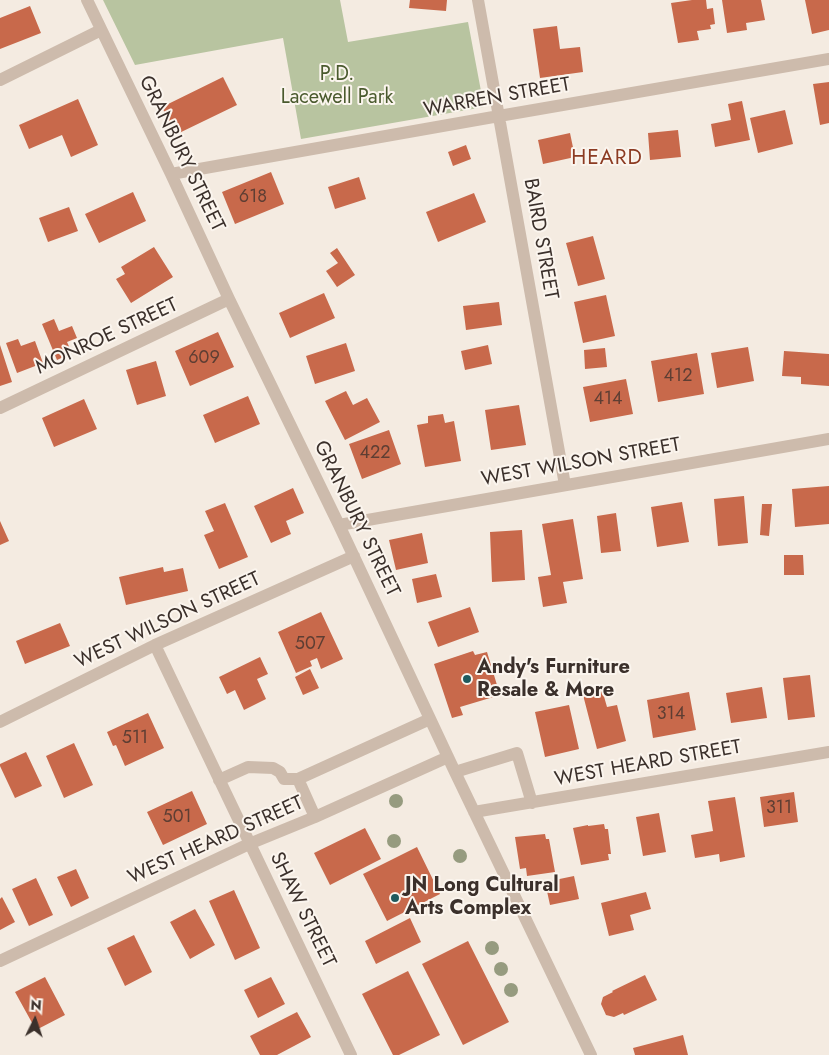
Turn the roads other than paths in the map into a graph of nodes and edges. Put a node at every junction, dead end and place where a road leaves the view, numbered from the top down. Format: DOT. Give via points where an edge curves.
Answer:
graph roads {
  1 [pos="87,0"];
  2 [pos="478,0"];
  3 [pos="101,30"];
  4 [pos="829,60"];
  5 [pos="0,80"];
  6 [pos="499,116"];
  7 [pos="171,174"];
  8 [pos="229,299"];
  9 [pos="0,408"];
  10 [pos="829,439"];
  11 [pos="565,484"];
  12 [pos="339,525"];
  13 [pos="354,556"];
  14 [pos="155,646"];
  15 [pos="430,718"];
  16 [pos="0,722"];
  17 [pos="829,752"];
  18 [pos="448,757"];
  19 [pos="455,772"];
  20 [pos="298,779"];
  21 [pos="219,780"];
  22 [pos="532,803"];
  23 [pos="474,812"];
  24 [pos="315,817"];
  25 [pos="249,844"];
  26 [pos="0,961"];
  27 [pos="351,1055"];
  28 [pos="591,1055"];
  1 -- 3 [label="street, GRANBURY STREET"];
  2 -- 6 [label="street, BAIRD STREET"];
  3 -- 5 [label="street"];
  3 -- 7 [label="street, GRANBURY STREET"];
  4 -- 6 [label="street, WARREN STREET"];
  6 -- 7 [label="street, WARREN STREET"];
  6 -- 11 [label="street, BAIRD STREET"];
  7 -- 8 [label="street, GRANBURY STREET"];
  8 -- 9 [label="street, MONROE STREET"];
  8 -- 12 [label="street, GRANBURY STREET"];
  10 -- 11 [label="street, WEST WILSON STREET"];
  11 -- 12 [label="street, WEST WILSON STREET"];
  12 -- 13 [label="street, GRANBURY STREET"];
  13 -- 14 [label="street, WEST WILSON STREET"];
  13 -- 15 [label="street, GRANBURY STREET"];
  14 -- 16 [label="street, WEST WILSON STREET"];
  14 -- 21 [label="street, SHAW STREET"];
  15 -- 18 [label="street, GRANBURY STREET"];
  15 -- 20 [label="street"];
  17 -- 22 [label="street, WEST HEARD STREET"];
  18 -- 19 [label="street, GRANBURY STREET"];
  18 -- 24 [label="street, WEST HEARD STREET"];
  19 -- 22 [label="street" via="517,753"];
  19 -- 23 [label="street, GRANBURY STREET"];
  20 -- 21 [label="street" via="284,779 273,768 248,767"];
  20 -- 24 [label="street"];
  21 -- 25 [label="street, SHAW STREET"];
  22 -- 23 [label="street, WEST HEARD STREET"];
  23 -- 28 [label="street, GRANBURY STREET"];
  24 -- 25 [label="street, WEST HEARD STREET"];
  25 -- 26 [label="street, WEST HEARD STREET"];
  25 -- 27 [label="street, SHAW STREET"];
}
